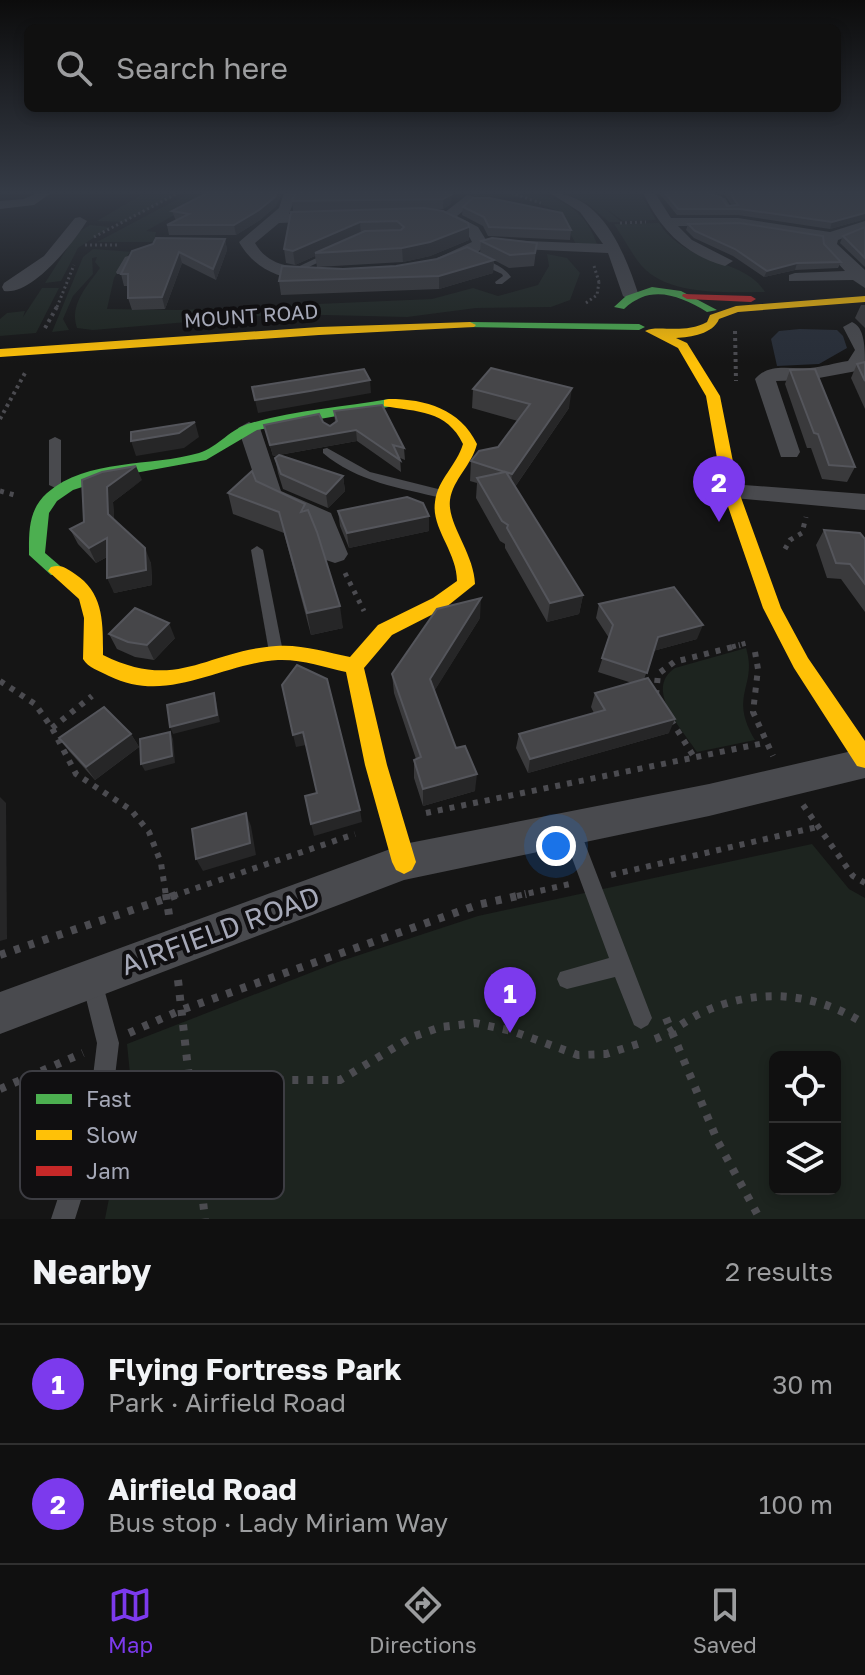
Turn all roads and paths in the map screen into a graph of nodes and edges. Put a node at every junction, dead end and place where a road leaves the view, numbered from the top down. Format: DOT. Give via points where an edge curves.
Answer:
graph roads {
  1 [pos="59,250"];
  2 [pos="151,250"];
  3 [pos="247,250"];
  4 [pos="470,250"];
  5 [pos="613,250"];
  6 [pos="695,250"];
  7 [pos="832,250"];
  8 [pos="339,251"];
  9 [pos="466,253"];
  10 [pos="725,261"];
  11 [pos="76,262"];
  12 [pos="623,266"];
  13 [pos="417,269"];
  14 [pos="120,272"];
  15 [pos="289,273"];
  16 [pos="329,273"];
  17 [pos="795,278"];
  18 [pos="862,278"];
  19 [pos="499,282"];
  20 [pos="613,282"];
  21 [pos="36,286"];
  22 [pos="5,287"];
  23 [pos="662,292"];
  24 [pos="687,296"];
  25 [pos="865,299"];
  26 [pos="819,301"];
  27 [pos="625,302"];
  28 [pos="590,311"];
  29 [pos="505,325"];
  30 [pos="713,326"];
  31 [pos="639,327"];
  32 [pos="852,327"];
  33 [pos="659,333"];
  34 [pos="33,351"];
  35 [pos="0,353"];
  36 [pos="716,363"];
  37 [pos="860,368"];
  38 [pos="713,396"];
  39 [pos="0,419"];
  40 [pos="249,428"];
  41 [pos="55,440"];
  42 [pos="327,451"];
  43 [pos="789,452"];
  44 [pos="64,488"];
  45 [pos="731,492"];
  46 [pos="442,494"];
  47 [pos="800,496"];
  48 [pos="865,502"];
  49 [pos="257,550"];
  50 [pos="335,554"];
  51 [pos="784,559"];
  52 [pos="385,630"];
  53 [pos="750,642"];
  54 [pos="276,652"];
  55 [pos="354,666"];
  56 [pos="115,676"];
  57 [pos="0,681"];
  58 [pos="658,698"];
  59 [pos="665,710"];
  60 [pos="52,728"];
  61 [pos="694,757"];
  62 [pos="865,761"];
  63 [pos="570,828"];
  64 [pos="404,862"];
  65 [pos="611,876"];
  66 [pos="590,880"];
  67 [pos="865,883"];
  68 [pos="617,890"];
  69 [pos="174,947"];
  70 [pos="621,965"];
  71 [pos="91,978"];
  72 [pos="567,979"];
  73 [pos="660,1003"];
  74 [pos="181,1010"];
  75 [pos="0,1013"];
  76 [pos="641,1018"];
  77 [pos="865,1024"];
  78 [pos="672,1033"];
  79 [pos="108,1043"];
  80 [pos="42,1071"];
  81 [pos="105,1071"];
  82 [pos="187,1071"];
  83 [pos="20,1080"];
  84 [pos="284,1080"];
  85 [pos="0,1089"];
  86 [pos="69,1199"];
  87 [pos="203,1199"];
  88 [pos="63,1219"];
  89 [pos="205,1219"];
  90 [pos="760,1219"];
  1 -- 22 [label="street" via="42,268"];
  2 -- 14 [label="lane" via="128,259"];
  3 -- 15 [label="street" via="264,265"];
  4 -- 9 [label="street"];
  5 -- 12 [label="street"];
  6 -- 10 [label="street"];
  7 -- 18 [label="street"];
  8 -- 15 [label="lane"];
  9 -- 13 [label="street"];
  9 -- 19 [label="lane" via="505,273"];
  11 -- 34 [label="path"];
  12 -- 23 [label="street"];
  12 -- 27 [label="street"];
  15 -- 16 [label="street"];
  17 -- 18 [label="street"];
  20 -- 28 [label="path" via="599,282 597,295 582,305"];
  21 -- 22 [label="street"];
  23 -- 24 [label="street, MOUNT ROAD"];
  23 -- 27 [label="street, MOUNT ROAD"];
  24 -- 26 [label="street, MOUNT ROAD"];
  24 -- 30 [label="street" via="710,309"];
  25 -- 26 [label="street"];
  26 -- 30 [label="street" via="736,309"];
  27 -- 29 [label="street, MOUNT ROAD" via="596,314"];
  27 -- 31 [label="street" via="628,321"];
  29 -- 31 [label="street, MOUNT ROAD"];
  29 -- 34 [label="street, MOUNT ROAD"];
  30 -- 33 [label="street" via="685,334"];
  31 -- 33 [label="street"];
  32 -- 37 [label="street" via="864,350"];
  33 -- 38 [label="street" via="683,346"];
  34 -- 35 [label="street, MOUNT ROAD"];
  34 -- 39 [label="path"];
  36 -- 38 [label="street"];
  37 -- 43 [label="street" via="778,373 765,379"];
  38 -- 45 [label="street"];
  40 -- 44 [label="street" via="205,457"];
  40 -- 46 [label="street" via="382,404 416,404 439,411 468,437 469,454"];
  40 -- 50 [label="street" via="270,495 322,519"];
  41 -- 44 [label="lane" via="55,485"];
  42 -- 46 [label="lane" via="342,465"];
  44 -- 56 [label="street" via="38,517 37,555 82,586 91,603 93,659"];
  45 -- 47 [label="street"];
  45 -- 62 [label="street" via="772,608"];
  46 -- 52 [label="street" via="442,508 469,564 466,584"];
  47 -- 48 [label="street"];
  47 -- 51 [label="path" via="807,521 802,533 790,540"];
  49 -- 54 [label="lane"];
  50 -- 52 [label="path" via="366,616"];
  52 -- 55 [label="street"];
  53 -- 58 [label="path" via="666,666 655,680"];
  54 -- 55 [label="street"];
  54 -- 56 [label="street" via="158,683"];
  55 -- 64 [label="street"];
  56 -- 60 [label="path"];
  57 -- 60 [label="path" via="35,704"];
  59 -- 61 [label="path"];
  60 -- 69 [label="path" via="76,774 131,810 149,832 161,863"];
  62 -- 63 [label="street, AIRFIELD ROAD"];
  63 -- 64 [label="street, AIRFIELD ROAD"];
  63 -- 66 [label="lane"];
  64 -- 69 [label="street, AIRFIELD ROAD"];
  65 -- 66 [label="path"];
  65 -- 67 [label="path" via="817,827 853,876"];
  65 -- 68 [label="path"];
  66 -- 70 [label="lane"];
  66 -- 74 [label="path" via="477,905"];
  69 -- 71 [label="street, AIRFIELD ROAD"];
  69 -- 74 [label="path"];
  70 -- 72 [label="lane"];
  70 -- 76 [label="lane"];
  71 -- 75 [label="street, AIRFIELD ROAD"];
  71 -- 79 [label="lane"];
  73 -- 78 [label="path"];
  74 -- 79 [label="path"];
  74 -- 82 [label="path"];
  77 -- 78 [label="path" via="815,997 780,994 701,1013"];
  78 -- 84 [label="path" via="606,1054 578,1055 475,1023 441,1027 412,1037 340,1080"];
  78 -- 90 [label="path" via="718,1142"];
  79 -- 80 [label="path"];
  79 -- 81 [label="lane"];
  83 -- 85 [label="path"];
  86 -- 88 [label="lane"];
  87 -- 89 [label="path"];
}
